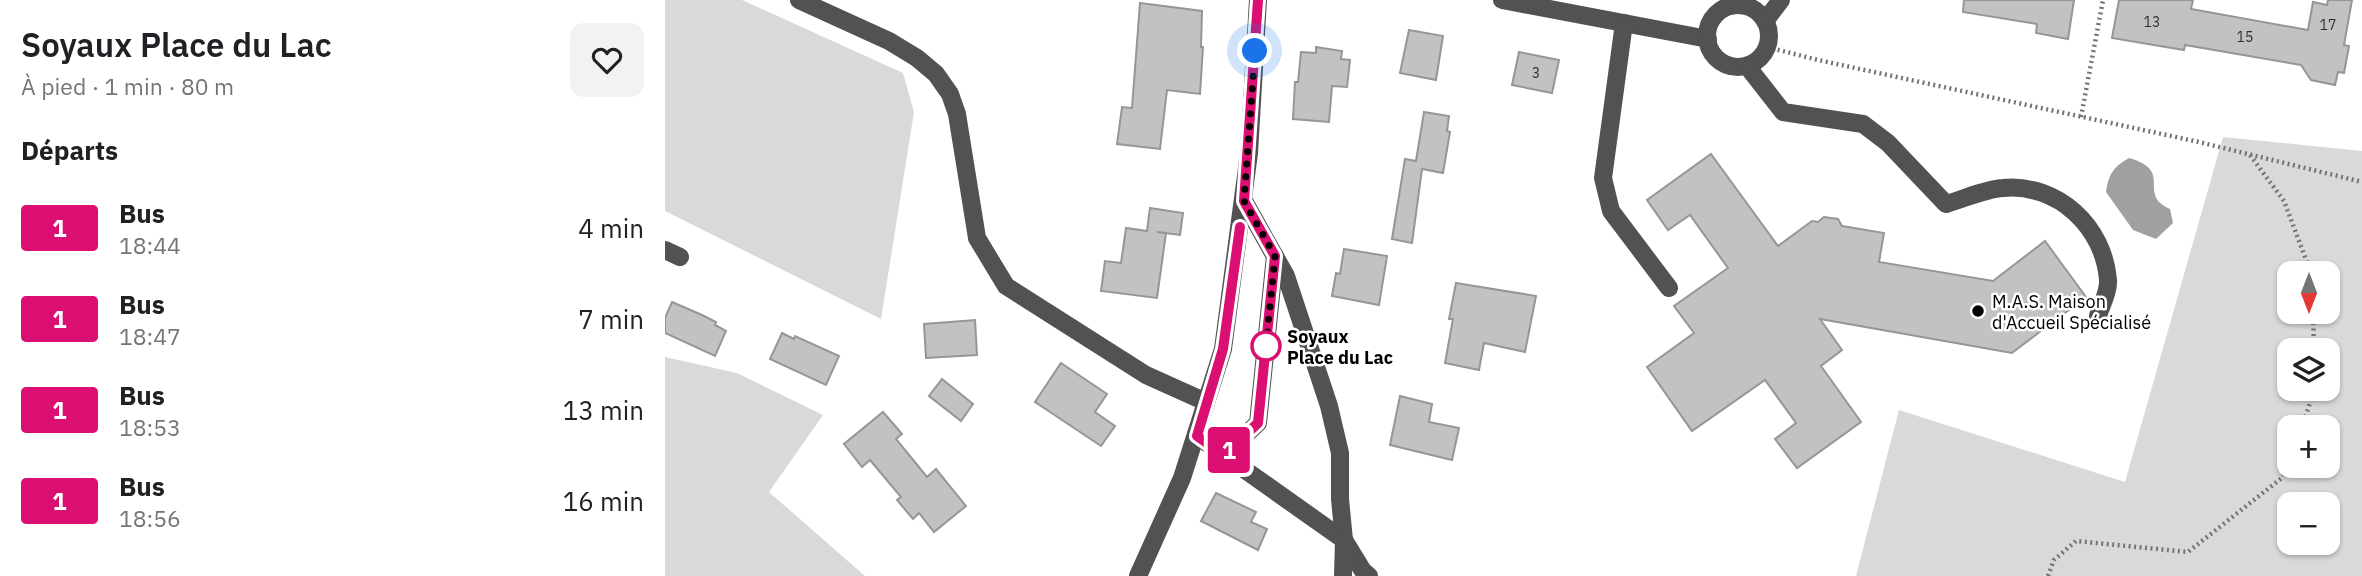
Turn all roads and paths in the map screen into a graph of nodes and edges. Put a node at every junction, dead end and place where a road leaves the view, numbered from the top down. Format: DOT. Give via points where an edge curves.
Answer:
graph roads {
  1 [pos="799,0"];
  2 [pos="1258,0"];
  3 [pos="1502,0"];
  4 [pos="1780,0"];
  5 [pos="2103,0"];
  6 [pos="1765,21"];
  7 [pos="1624,23"];
  8 [pos="1708,38"];
  9 [pos="1767,47"];
  10 [pos="1747,66"];
  11 [pos="2081,117"];
  12 [pos="2250,155"];
  13 [pos="2362,182"];
  14 [pos="1244,201"];
  15 [pos="1275,256"];
  16 [pos="2306,261"];
  17 [pos="1669,288"];
  18 [pos="2098,316"];
  19 [pos="1206,402"];
  20 [pos="1197,436"];
  21 [pos="1224,455"];
  22 [pos="2282,478"];
  23 [pos="1344,540"];
  24 [pos="1138,576"];
  25 [pos="1343,576"];
  26 [pos="1369,576"];
  27 [pos="2048,576"];
  1 -- 19 [label="street" via="889,41 936,74 957,114 977,238 1006,285 1146,374"];
  2 -- 14 [label="street"];
  3 -- 7 [label="street"];
  4 -- 6 [label="street"];
  5 -- 11 [label="path"];
  6 -- 8 [label="street" via="1749,8 1729,7 1713,19"];
  6 -- 9 [label="street"];
  7 -- 8 [label="street"];
  7 -- 17 [label="street" via="1603,178 1611,211"];
  8 -- 10 [label="street" via="1721,61"];
  9 -- 10 [label="street"];
  9 -- 11 [label="path"];
  10 -- 18 [label="street" via="1783,112 1863,124 1888,143 1946,204 2003,188 2038,190 2076,211 2102,248 2108,283"];
  11 -- 12 [label="path"];
  12 -- 13 [label="path"];
  12 -- 16 [label="path" via="2284,201"];
  14 -- 15 [label="street"];
  14 -- 19 [label="street" via="1223,349"];
  15 -- 21 [label="street" via="1258,423"];
  15 -- 23 [label="street" via="1286,276 1329,406 1340,453"];
  19 -- 20 [label="street"];
  20 -- 21 [label="street"];
  20 -- 24 [label="street"];
  21 -- 23 [label="street"];
  22 -- 27 [label="path" via="2188,552 2076,541 2054,560"];
  23 -- 25 [label="street"];
  23 -- 26 [label="street"];
}
